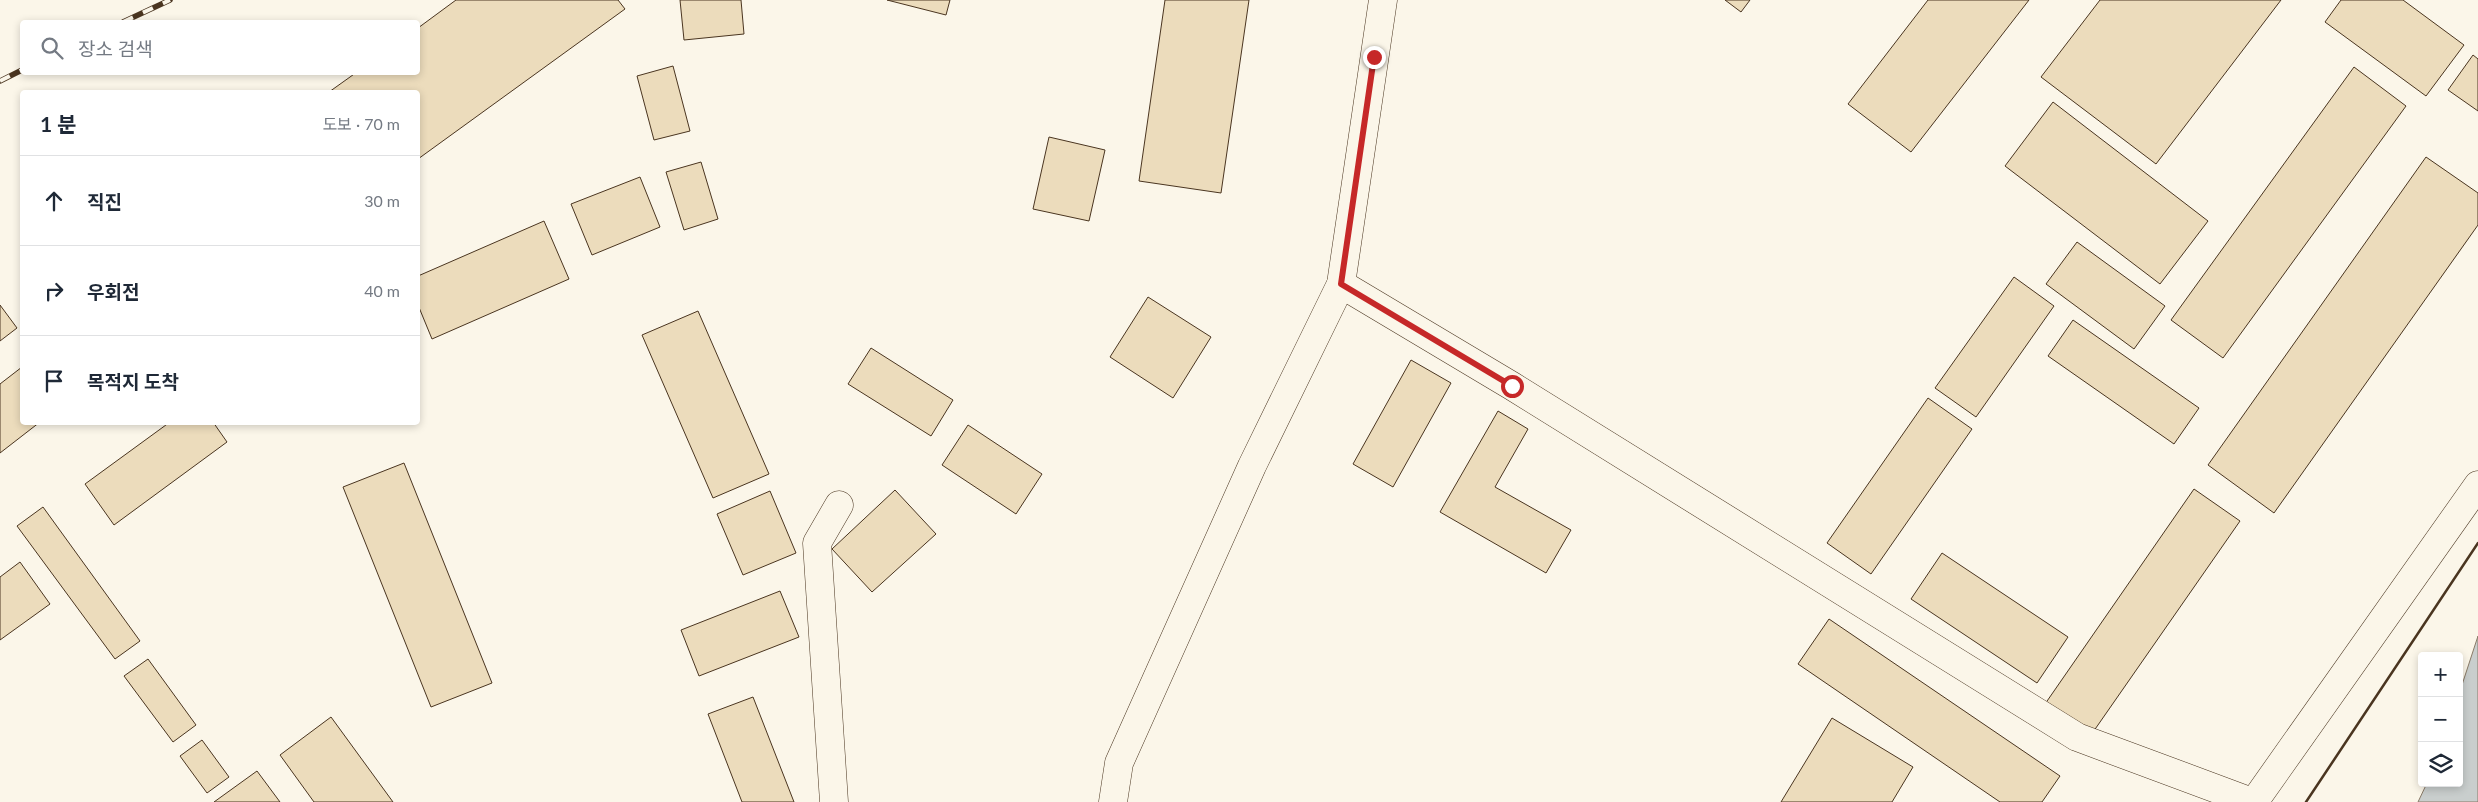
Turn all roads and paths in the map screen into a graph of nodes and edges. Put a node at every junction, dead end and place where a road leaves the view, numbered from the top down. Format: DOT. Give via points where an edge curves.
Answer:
graph roads {
  1 [pos="1383,0"];
  2 [pos="1341,284"];
  3 [pos="2478,486"];
  4 [pos="839,505"];
  5 [pos="834,802"];
  6 [pos="1113,802"];
  7 [pos="2253,802"];
  1 -- 2 [label="street"];
  2 -- 6 [label="street" via="1252,466 1119,763"];
  2 -- 7 [label="street" via="1512,386 2077,737"];
  3 -- 7 [label="street"];
  4 -- 5 [label="street" via="817,542"];
}
